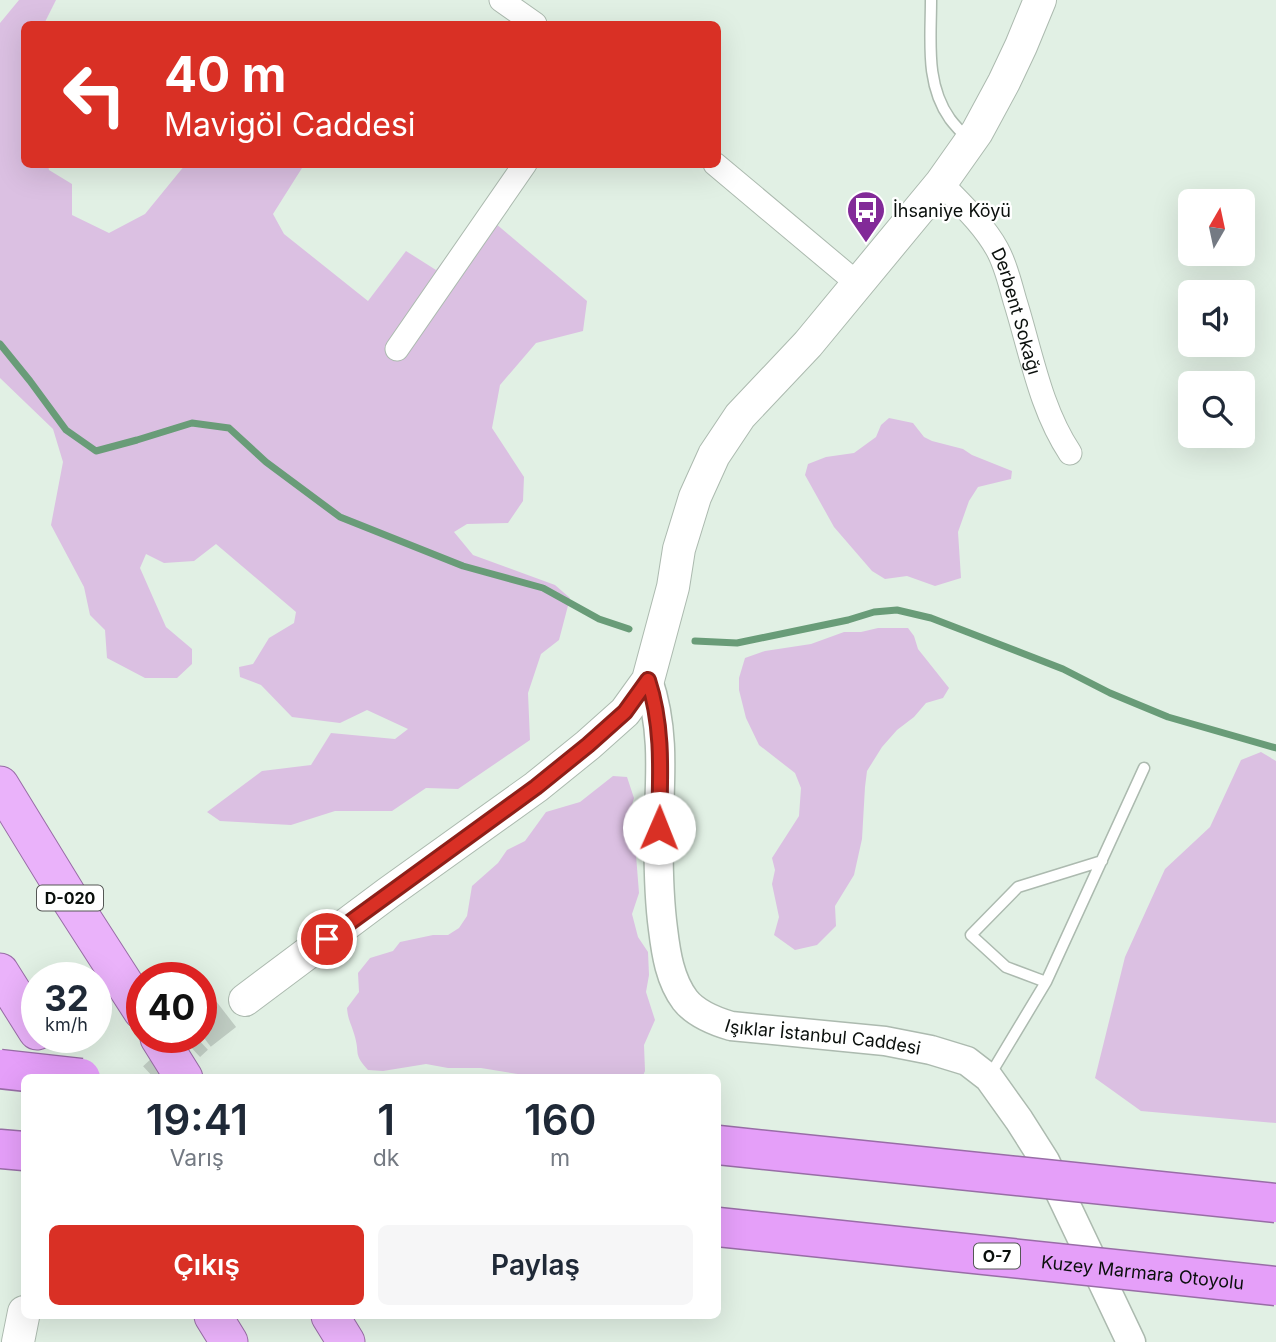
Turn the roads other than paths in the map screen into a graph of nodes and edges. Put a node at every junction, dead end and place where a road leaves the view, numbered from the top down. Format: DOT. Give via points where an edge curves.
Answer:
graph roads {
  1 [pos="501,0"];
  2 [pos="932,0"];
  3 [pos="1040,0"];
  4 [pos="531,21"];
  5 [pos="970,142"];
  6 [pos="522,168"];
  7 [pos="720,168"];
  8 [pos="942,183"];
  9 [pos="858,284"];
  10 [pos="397,349"];
  11 [pos="1070,453"];
  12 [pos="648,680"];
  13 [pos="1144,768"];
  14 [pos="0,785"];
  15 [pos="1102,861"];
  16 [pos="0,972"];
  17 [pos="1046,982"];
  18 [pos="126,986"];
  19 [pos="245,1000"];
  20 [pos="21,1005"];
  21 [pos="50,1053"];
  22 [pos="168,1053"];
  23 [pos="0,1069"];
  24 [pos="45,1074"];
  25 [pos="64,1074"];
  26 [pos="182,1074"];
  27 [pos="989,1078"];
  28 [pos="721,1145"];
  29 [pos="0,1149"];
  30 [pos="21,1152"];
  31 [pos="1276,1203"];
  32 [pos="721,1227"];
  33 [pos="1276,1286"];
  34 [pos="23,1319"];
  35 [pos="215,1319"];
  36 [pos="332,1319"];
  37 [pos="18,1342"];
  38 [pos="229,1342"];
  39 [pos="346,1342"];
  40 [pos="1131,1342"];
  1 -- 4 [label="street"];
  2 -- 5 [label="lane" via="934,86 950,119"];
  3 -- 5 [label="main road" via="1004,82"];
  5 -- 8 [label="main road"];
  6 -- 10 [label="street"];
  7 -- 9 [label="street"];
  8 -- 9 [label="main road"];
  8 -- 11 [label="street, Derbent Sokağı" via="998,251 1047,410"];
  9 -- 12 [label="main road" via="740,416 715,455 695,497"];
  12 -- 19 [label="main road" via="625,712 536,787"];
  12 -- 27 [label="street, Işıklar İstanbul Caddesi" via="661,755 660,911 666,957 687,1002 699,1013 731,1026 932,1050 967,1061"];
  13 -- 15 [label="lane"];
  14 -- 18 [label="highway, D-020"];
  15 -- 17 [label="lane"];
  15 -- 17 [label="lane" via="1018,887 971,935 1006,967"];
  16 -- 20 [label="highway"];
  17 -- 27 [label="lane"];
  21 -- 25 [label="highway"];
  22 -- 26 [label="highway"];
  23 -- 24 [label="highway, bridge"];
  27 -- 40 [label="street, Işıklar İstanbul Caddesi" via="1045,1161"];
  28 -- 31 [label="highway, bridge"];
  29 -- 30 [label="highway"];
  32 -- 33 [label="highway, Kuzey Marmara Otoyolu / O-7, bridge"];
  34 -- 37 [label="main road"];
  35 -- 38 [label="highway"];
  36 -- 39 [label="highway"];
}
